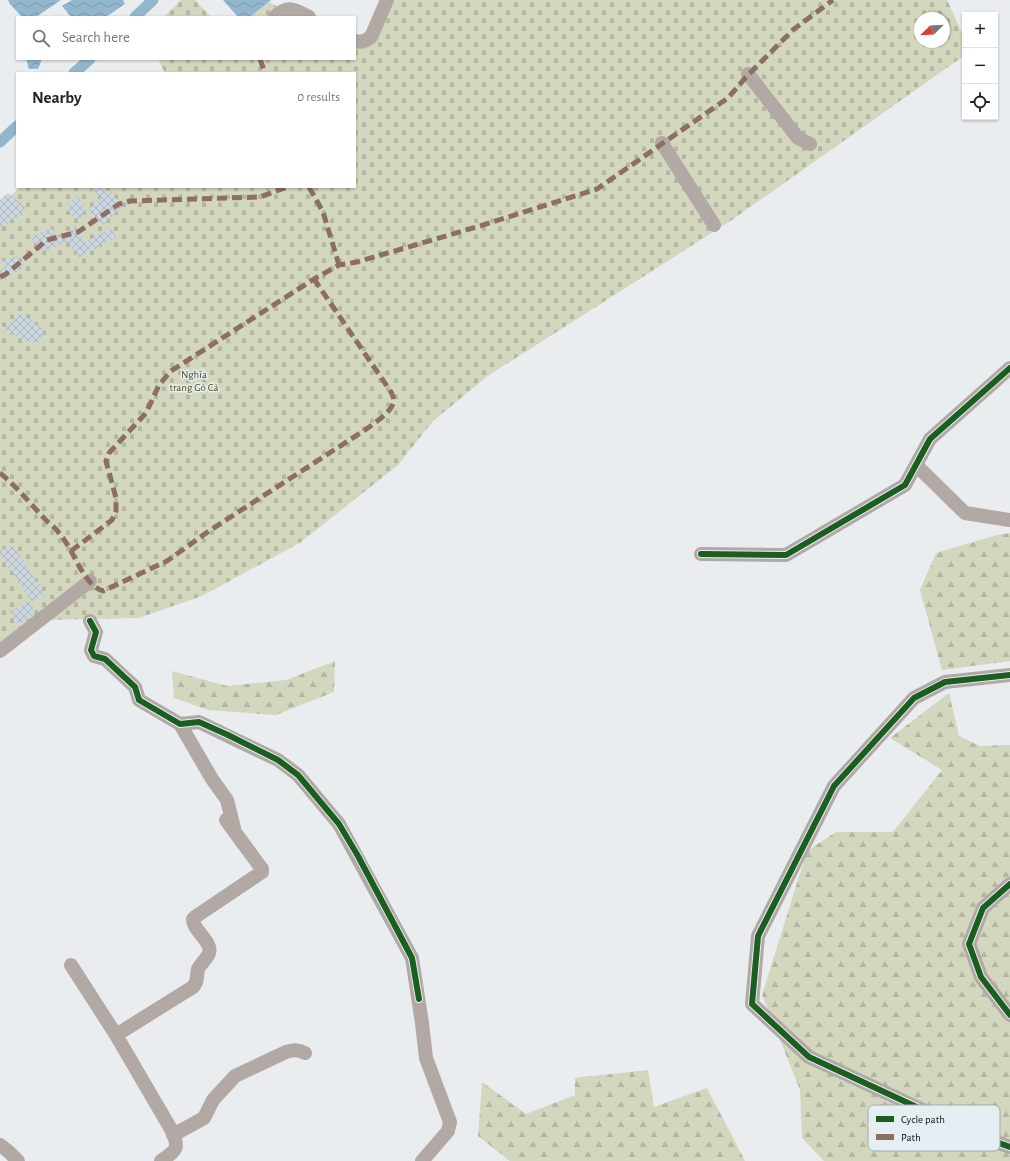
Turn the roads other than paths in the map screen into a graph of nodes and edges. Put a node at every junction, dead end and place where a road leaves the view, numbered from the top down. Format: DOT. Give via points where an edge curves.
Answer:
graph roads {
  1 [pos="387,0"];
  2 [pos="276,16"];
  3 [pos="307,16"];
  4 [pos="356,41"];
  5 [pos="748,74"];
  6 [pos="662,143"];
  7 [pos="810,144"];
  8 [pos="714,225"];
  9 [pos="1010,368"];
  10 [pos="916,465"];
  11 [pos="1010,520"];
  12 [pos="702,554"];
  13 [pos="90,581"];
  14 [pos="90,621"];
  15 [pos="0,651"];
  16 [pos="1010,675"];
  17 [pos="180,724"];
  18 [pos="226,820"];
  19 [pos="236,832"];
  20 [pos="1010,884"];
  21 [pos="71,965"];
  22 [pos="1010,1015"];
  23 [pos="116,1035"];
  24 [pos="305,1053"];
  25 [pos="912,1105"];
  26 [pos="173,1134"];
  27 [pos="1000,1143"];
  28 [pos="0,1145"];
  29 [pos="1010,1147"];
  30 [pos="18,1161"];
  31 [pos="161,1161"];
  32 [pos="422,1161"];
  1 -- 4 [label="street" via="371,37 362,42"];
  2 -- 3 [label="street" via="281,11 290,9"];
  5 -- 7 [label="street" via="798,138"];
  6 -- 8 [label="street"];
  9 -- 10 [label="street" via="930,439"];
  10 -- 11 [label="street" via="965,514"];
  10 -- 12 [label="street" via="905,485 786,554"];
  13 -- 15 [label="street"];
  14 -- 17 [label="street" via="96,632 91,650 94,656 105,659 135,687 139,700"];
  16 -- 25 [label="street" via="945,682 914,698 834,786 758,936 752,1004 809,1057"];
  17 -- 19 [label="street" via="227,800"];
  17 -- 32 [label="street" via="199,722 278,760 298,775 339,824 358,856 412,958 426,1058 450,1122 448,1131"];
  18 -- 19 [label="street"];
  19 -- 23 [label="street" via="262,872 193,919 209,949 198,970 196,984"];
  20 -- 22 [label="street" via="983,908 968,944 981,976"];
  21 -- 23 [label="street"];
  23 -- 26 [label="street"];
  24 -- 26 [label="street" via="292,1050 235,1076 213,1100 204,1118"];
  26 -- 31 [label="street" via="176,1149"];
  27 -- 29 [label="street"];
  28 -- 30 [label="street"];
}
